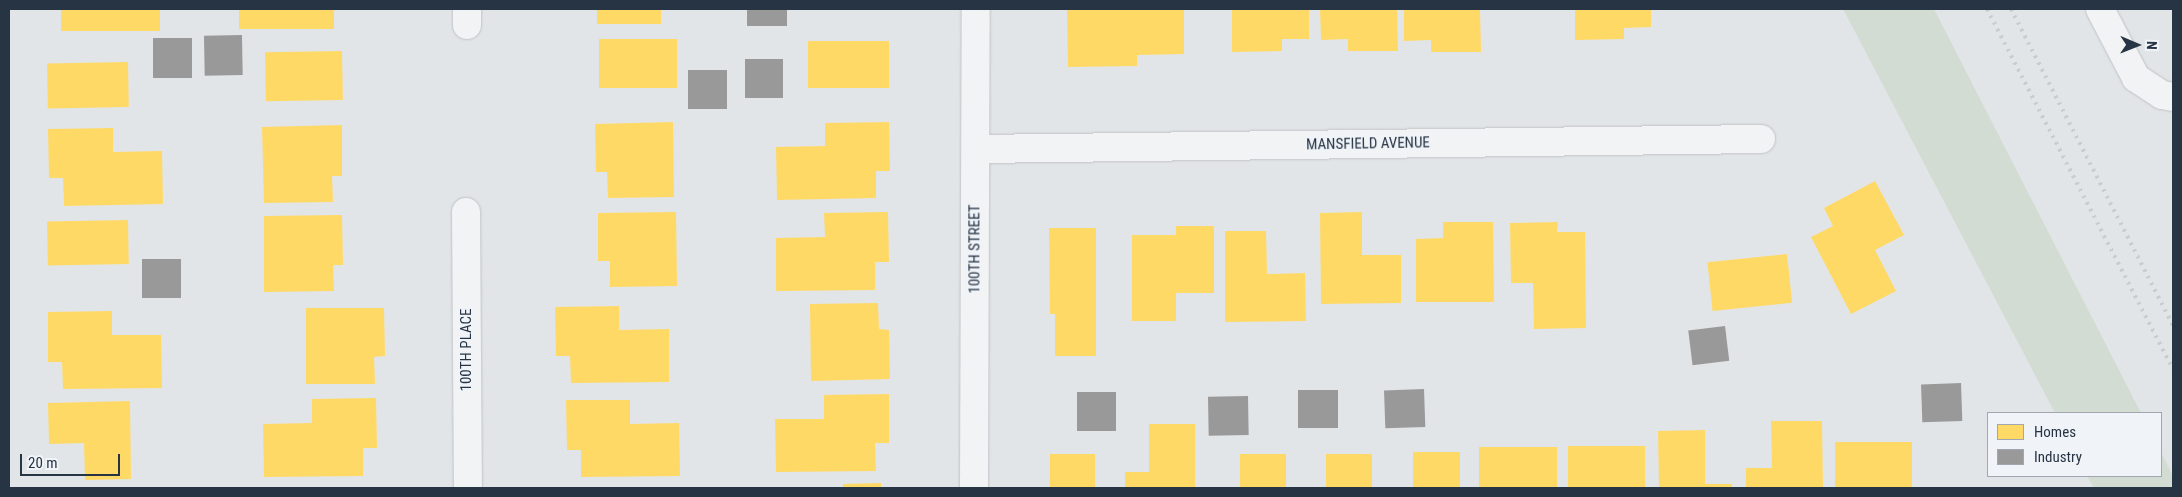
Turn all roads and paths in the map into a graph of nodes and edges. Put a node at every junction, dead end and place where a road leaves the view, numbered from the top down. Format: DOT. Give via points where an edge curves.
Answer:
graph roads {
  1 [pos="976,9"];
  2 [pos="2100,9"];
  3 [pos="2161,93"];
  4 [pos="1761,138"];
  5 [pos="976,149"];
  6 [pos="466,212"];
  7 [pos="468,488"];
  8 [pos="974,488"];
  1 -- 5 [label="street, 100TH STREET"];
  2 -- 3 [label="street" via="2136,78"];
  4 -- 5 [label="street, MANSFIELD AVENUE"];
  5 -- 8 [label="street, 100TH STREET"];
  6 -- 7 [label="street, 100TH PLACE"];
}
